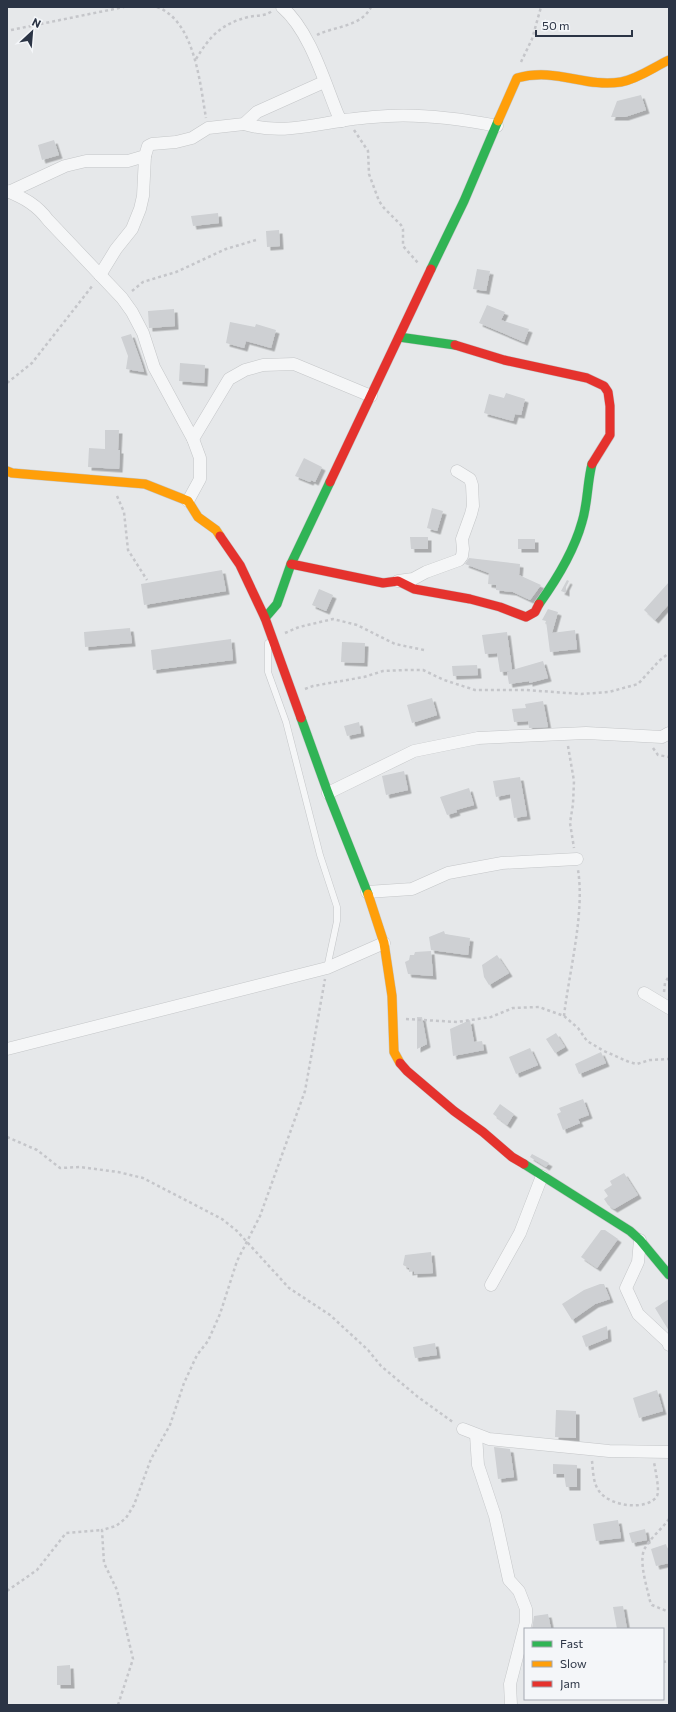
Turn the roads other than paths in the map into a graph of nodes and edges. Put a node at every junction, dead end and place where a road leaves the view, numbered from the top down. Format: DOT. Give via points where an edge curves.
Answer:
graph roads {
  1 [pos="282,7"];
  2 [pos="669,60"];
  3 [pos="324,82"];
  4 [pos="344,120"];
  5 [pos="244,124"];
  6 [pos="497,126"];
  7 [pos="145,156"];
  8 [pos="8,192"];
  9 [pos="100,275"];
  10 [pos="399,337"];
  11 [pos="371,396"];
  12 [pos="193,439"];
  13 [pos="7,471"];
  14 [pos="457,471"];
  15 [pos="188,501"];
  16 [pos="291,564"];
  17 [pos="398,581"];
  18 [pos="265,618"];
  19 [pos="269,628"];
  20 [pos="669,733"];
  21 [pos="328,793"];
  22 [pos="577,859"];
  23 [pos="367,892"];
  24 [pos="384,943"];
  25 [pos="327,968"];
  26 [pos="644,993"];
  27 [pos="669,1008"];
  28 [pos="7,1049"];
  29 [pos="542,1176"];
  30 [pos="640,1240"];
  31 [pos="669,1274"];
  32 [pos="491,1285"];
  33 [pos="669,1345"];
  34 [pos="463,1429"];
  35 [pos="476,1435"];
  36 [pos="669,1452"];
  37 [pos="524,1628"];
  38 [pos="524,1630"];
  39 [pos="511,1705"];
  1 -- 3 [label="street" via="307,39"];
  2 -- 6 [label="street" via="622,82 594,82 562,75 524,75 518,78"];
  3 -- 4 [label="street" via="338,115"];
  3 -- 5 [label="street" via="257,112"];
  4 -- 5 [label="street" via="277,130"];
  4 -- 6 [label="street" via="390,116 449,117"];
  5 -- 7 [label="street" via="208,128 192,138 152,144 148,146"];
  6 -- 10 [label="street"];
  7 -- 8 [label="street" via="128,161 86,161 65,166"];
  7 -- 9 [label="street" via="140,210 132,229"];
  8 -- 9 [label="street" via="27,200 40,210"];
  9 -- 12 [label="street" via="132,312 143,333 154,367"];
  10 -- 11 [label="street"];
  10 -- 17 [label="street" via="455,345 504,360 597,381 606,388 611,425 608,438 595,454 591,464 585,512 580,529 552,587 535,612 526,617 470,599 414,589"];
  11 -- 12 [label="street" via="294,364 263,365 244,370 229,379"];
  11 -- 16 [label="street"];
  12 -- 15 [label="street" via="200,458 200,478"];
  13 -- 15 [label="street" via="145,484"];
  14 -- 17 [label="street" via="470,479 472,485 471,514 462,539 462,556 459,560 413,579"];
  15 -- 18 [label="street" via="198,516 216,530 240,565"];
  16 -- 17 [label="street" via="383,583"];
  16 -- 18 [label="street" via="277,604"];
  18 -- 19 [label="street"];
  19 -- 21 [label="street"];
  19 -- 25 [label="lane" via="268,672 286,722 336,908 337,921"];
  20 -- 21 [label="street" via="662,737 586,733 478,738 414,751"];
  21 -- 23 [label="street"];
  22 -- 23 [label="street" via="502,863 448,873 412,889"];
  23 -- 24 [label="street"];
  24 -- 25 [label="street"];
  24 -- 29 [label="street" via="392,996 394,1052 402,1066 512,1157"];
  25 -- 28 [label="street"];
  26 -- 27 [label="street"];
  29 -- 30 [label="street" via="630,1231"];
  29 -- 32 [label="street" via="520,1233"];
  30 -- 31 [label="street"];
  30 -- 33 [label="street" via="638,1262 626,1288 638,1314"];
  34 -- 35 [label="street"];
  35 -- 36 [label="street" via="489,1440 609,1451"];
  35 -- 37 [label="street" via="478,1465 495,1516 509,1580 519,1591 526,1609"];
  38 -- 39 [label="street" via="510,1684"];
}
